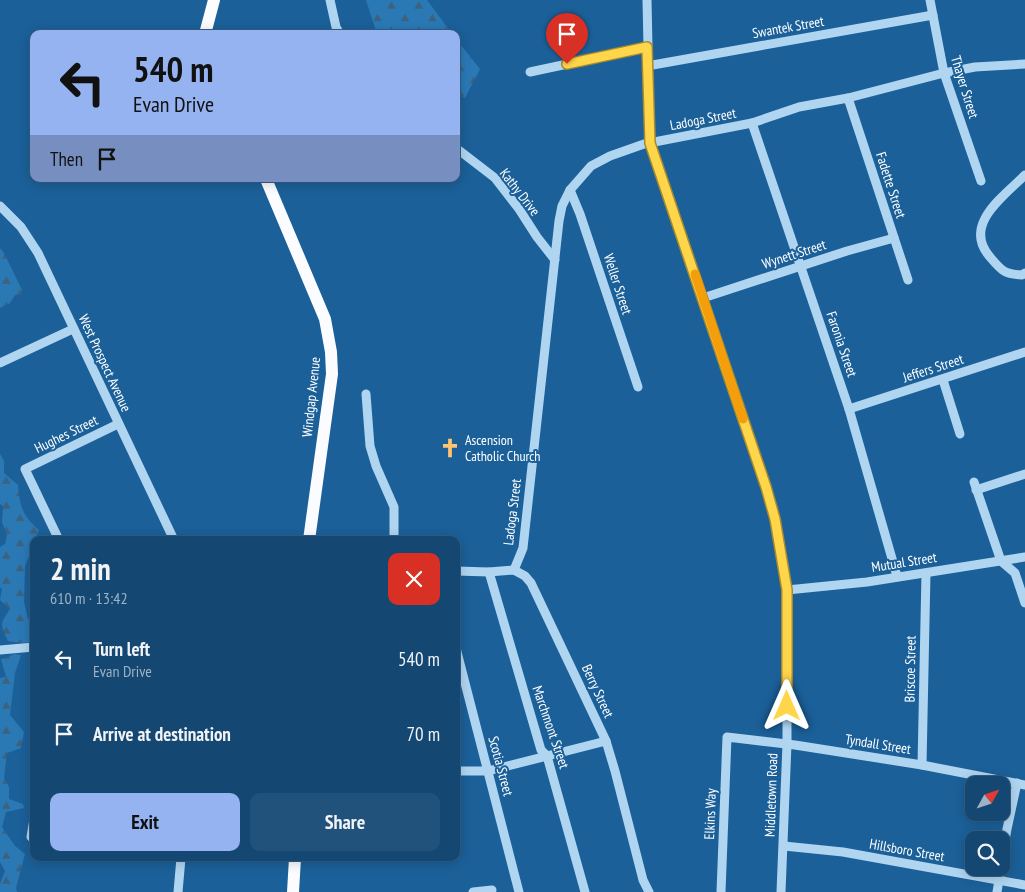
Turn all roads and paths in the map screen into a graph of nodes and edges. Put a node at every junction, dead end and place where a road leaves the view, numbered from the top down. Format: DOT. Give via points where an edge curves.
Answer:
graph roads {
  1 [pos="214,0"];
  2 [pos="330,0"];
  3 [pos="647,0"];
  4 [pos="930,0"];
  5 [pos="933,15"];
  6 [pos="206,30"];
  7 [pos="338,30"];
  8 [pos="647,47"];
  9 [pos="1025,64"];
  10 [pos="647,66"];
  11 [pos="530,72"];
  12 [pos="944,72"];
  13 [pos="848,98"];
  14 [pos="752,123"];
  15 [pos="650,143"];
  16 [pos="460,151"];
  17 [pos="1025,175"];
  18 [pos="981,181"];
  19 [pos="267,182"];
  20 [pos="570,190"];
  21 [pos="0,206"];
  22 [pos="894,238"];
  23 [pos="555,260"];
  24 [pos="801,266"];
  25 [pos="1025,273"];
  26 [pos="908,280"];
  27 [pos="703,298"];
  28 [pos="73,329"];
  29 [pos="1025,352"];
  30 [pos="0,363"];
  31 [pos="943,380"];
  32 [pos="638,387"];
  33 [pos="366,394"];
  34 [pos="850,410"];
  35 [pos="118,424"];
  36 [pos="960,434"];
  37 [pos="1025,474"];
  38 [pos="57,536"];
  39 [pos="172,536"];
  40 [pos="310,536"];
  41 [pos="394,536"];
  42 [pos="1025,557"];
  43 [pos="1001,561"];
  44 [pos="514,570"];
  45 [pos="460,571"];
  46 [pos="489,572"];
  47 [pos="926,573"];
  48 [pos="897,576"];
  49 [pos="787,590"];
  50 [pos="1025,603"];
  51 [pos="30,647"];
  52 [pos="0,650"];
  53 [pos="460,663"];
  54 [pos="726,737"];
  55 [pos="606,741"];
  56 [pos="787,744"];
  57 [pos="547,756"];
  58 [pos="922,765"];
  59 [pos="460,771"];
  60 [pos="488,771"];
  61 [pos="1021,784"];
  62 [pos="1007,831"];
  63 [pos="784,846"];
  64 [pos="181,861"];
  65 [pos="295,861"];
  66 [pos="1000,876"];
  67 [pos="999,880"];
  68 [pos="1025,885"];
  69 [pos="492,890"];
  70 [pos="178,892"];
  71 [pos="293,892"];
  72 [pos="473,892"];
  73 [pos="519,892"];
  74 [pos="585,892"];
  75 [pos="649,892"];
  76 [pos="720,892"];
  77 [pos="781,892"];
  78 [pos="997,892"];
  1 -- 6 [label="main road"];
  2 -- 7 [label="street"];
  3 -- 8 [label="street, Middletown Road"];
  4 -- 5 [label="street, Thayer Street"];
  5 -- 10 [label="street, Swantek Street"];
  5 -- 12 [label="street, Thayer Street"];
  8 -- 10 [label="street, Middletown Road"];
  8 -- 11 [label="street"];
  9 -- 12 [label="street, Ladoga Street"];
  10 -- 15 [label="street, Middletown Road"];
  12 -- 13 [label="street, Ladoga Street"];
  12 -- 18 [label="street, Thayer Street"];
  13 -- 14 [label="street, Ladoga Street" via="799,107"];
  13 -- 22 [label="street, Fadette Street"];
  14 -- 15 [label="street, Ladoga Street"];
  14 -- 24 [label="street, Faronia Street"];
  15 -- 20 [label="street, Ladoga Street" via="610,156 592,166"];
  15 -- 27 [label="street, Middletown Road"];
  16 -- 23 [label="street, Kathy Drive" via="495,178"];
  17 -- 25 [label="street" via="988,212 982,224 981,239 984,250 1007,274"];
  19 -- 40 [label="main road, Windgap Avenue" via="324,318 331,352 332,374"];
  20 -- 23 [label="street, Ladoga Street" via="562,206"];
  20 -- 32 [label="street, Weller Street"];
  21 -- 28 [label="street, West Prospect Avenue" via="30,239"];
  22 -- 24 [label="street, Wynett Street"];
  22 -- 26 [label="street, Fadette Street"];
  23 -- 44 [label="street, Ladoga Street" via="523,548"];
  24 -- 27 [label="street, Wynett Street"];
  24 -- 34 [label="street, Faronia Street"];
  27 -- 49 [label="street, Middletown Road" via="771,503"];
  28 -- 30 [label="street"];
  28 -- 35 [label="street, West Prospect Avenue"];
  29 -- 31 [label="street, Jeffers Street"];
  31 -- 34 [label="street, Jeffers Street"];
  31 -- 36 [label="street"];
  33 -- 41 [label="street" via="370,446 394,507"];
  34 -- 48 [label="street, Faronia Street"];
  35 -- 38 [label="street, Hughes Street" via="26,469"];
  35 -- 39 [label="street, West Prospect Avenue"];
  37 -- 43 [label="street" via="975,486"];
  42 -- 43 [label="street, Mutual Street"];
  43 -- 47 [label="street, Mutual Street"];
  43 -- 50 [label="street" via="1015,573"];
  44 -- 46 [label="street"];
  44 -- 55 [label="street, Berry Street" via="531,583"];
  45 -- 46 [label="street"];
  46 -- 57 [label="street, Marchmont Street" via="541,750"];
  47 -- 48 [label="street, Mutual Street"];
  47 -- 58 [label="street, Briscoe Street"];
  48 -- 49 [label="street, Mutual Street"];
  49 -- 56 [label="street, Middletown Road"];
  51 -- 52 [label="street"];
  53 -- 60 [label="street, Scotia Street"];
  54 -- 56 [label="street, Tyndall Street"];
  54 -- 76 [label="street, Elkins Way"];
  55 -- 57 [label="street"];
  55 -- 75 [label="street, Berry Street"];
  56 -- 58 [label="street, Tyndall Street"];
  56 -- 63 [label="street, Middletown Road"];
  57 -- 60 [label="street"];
  57 -- 74 [label="street, Marchmont Street"];
  58 -- 61 [label="street, Tyndall Street"];
  59 -- 60 [label="street"];
  60 -- 73 [label="street, Scotia Street"];
  61 -- 62 [label="street"];
  63 -- 67 [label="street, Hillsboro Street" via="843,852"];
  63 -- 77 [label="street, Middletown Road"];
  64 -- 70 [label="street"];
  65 -- 71 [label="main road"];
  66 -- 67 [label="street"];
  67 -- 68 [label="street, Hillsboro Street"];
  67 -- 78 [label="street"];
  69 -- 72 [label="street"];
}
